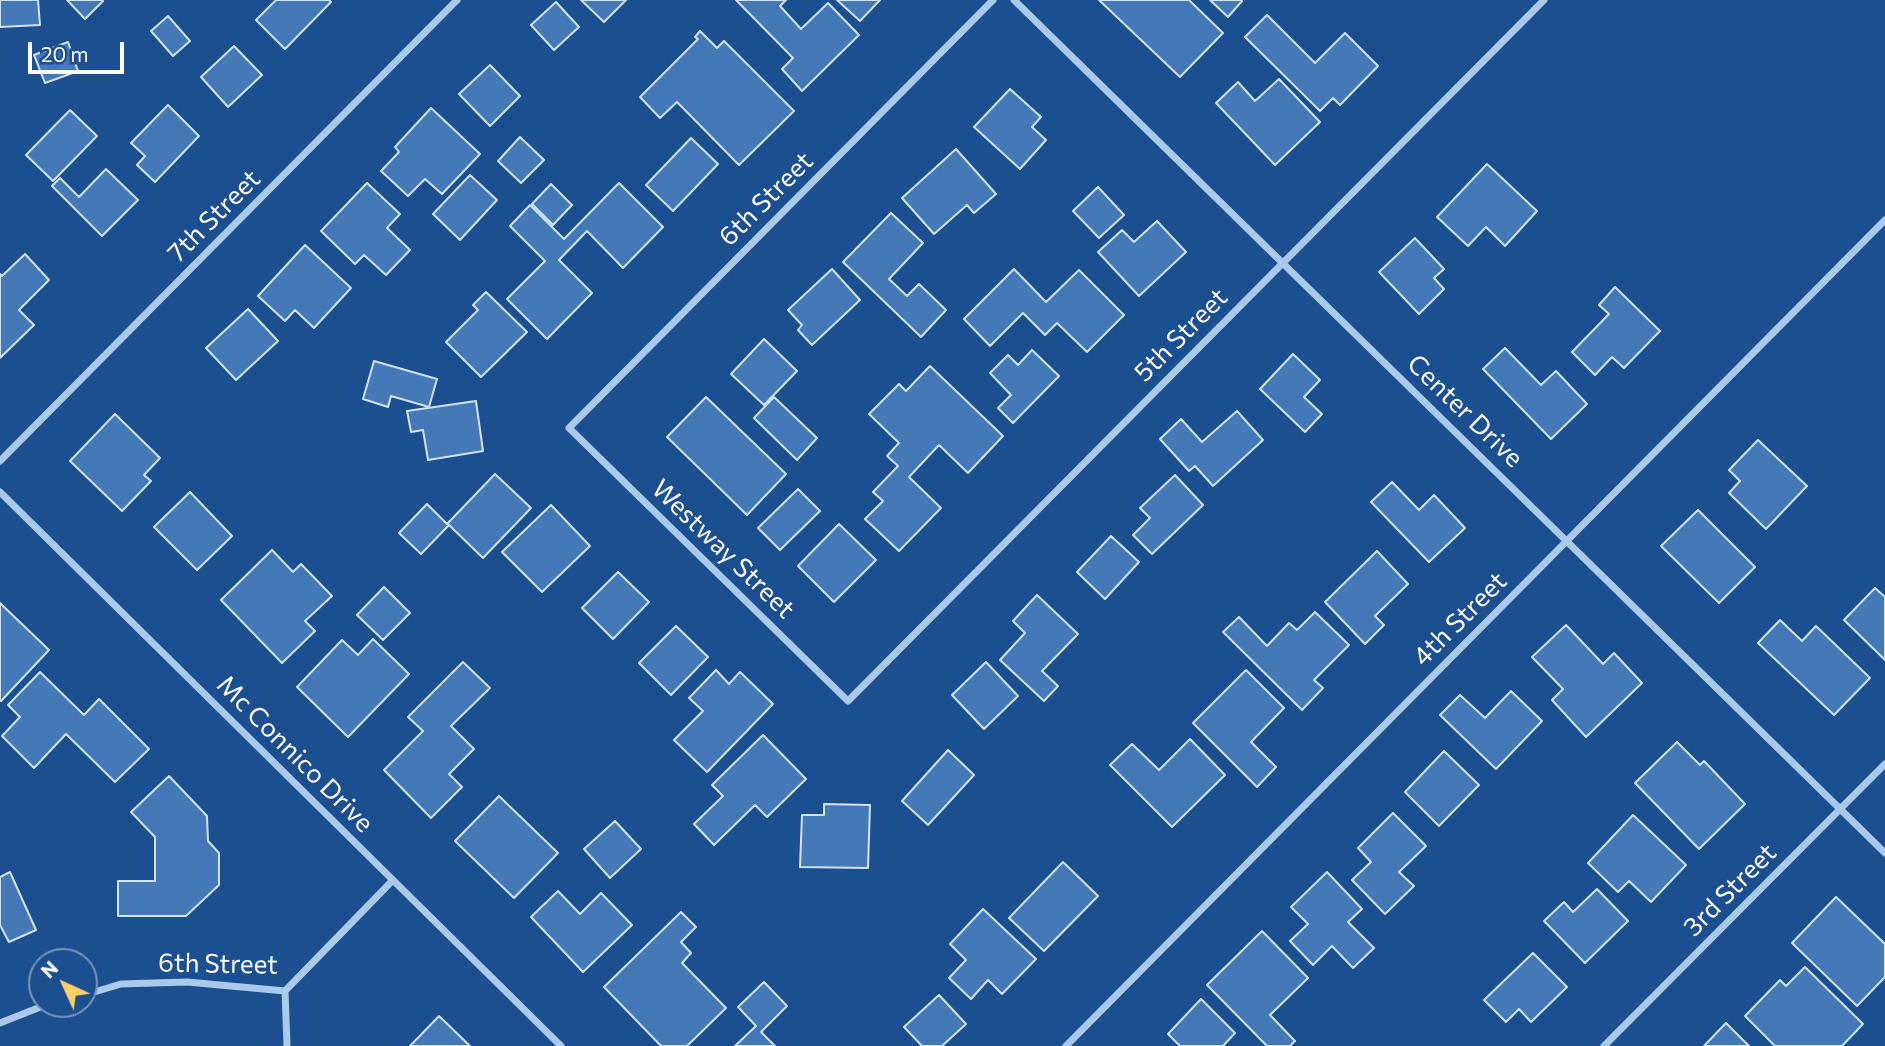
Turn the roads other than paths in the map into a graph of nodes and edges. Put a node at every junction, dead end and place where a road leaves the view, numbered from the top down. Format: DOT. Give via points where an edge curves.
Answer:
graph roads {
  1 [pos="457,0"];
  2 [pos="993,0"];
  3 [pos="1014,0"];
  4 [pos="1544,0"];
  5 [pos="1885,220"];
  6 [pos="1283,262"];
  7 [pos="569,428"];
  8 [pos="0,461"];
  9 [pos="0,492"];
  10 [pos="1567,541"];
  11 [pos="848,701"];
  12 [pos="1885,764"];
  13 [pos="1840,809"];
  14 [pos="1885,853"];
  15 [pos="393,880"];
  16 [pos="98,991"];
  17 [pos="285,991"];
  18 [pos="28,1012"];
  19 [pos="0,1023"];
  20 [pos="287,1046"];
  21 [pos="561,1046"];
  22 [pos="1066,1046"];
  23 [pos="1604,1046"];
  1 -- 8 [label="street, 7th Street"];
  2 -- 7 [label="street, 6th Street"];
  3 -- 6 [label="street, Center Drive"];
  4 -- 6 [label="street, 5th Street"];
  5 -- 10 [label="street, 4th Street"];
  6 -- 10 [label="street, Center Drive"];
  6 -- 11 [label="street, 5th Street"];
  7 -- 11 [label="street, Westway Street"];
  9 -- 15 [label="street, Mc Connico Drive"];
  10 -- 13 [label="street, Center Drive"];
  10 -- 22 [label="street, 4th Street"];
  12 -- 13 [label="street, 3rd Street"];
  13 -- 14 [label="street, Center Drive"];
  13 -- 23 [label="street, 3rd Street"];
  15 -- 17 [label="street, 6th Street"];
  15 -- 21 [label="street, Mc Connico Drive"];
  16 -- 17 [label="street, 6th Street" via="121,985 187,982"];
  17 -- 20 [label="street"];
  18 -- 19 [label="street"];
}
